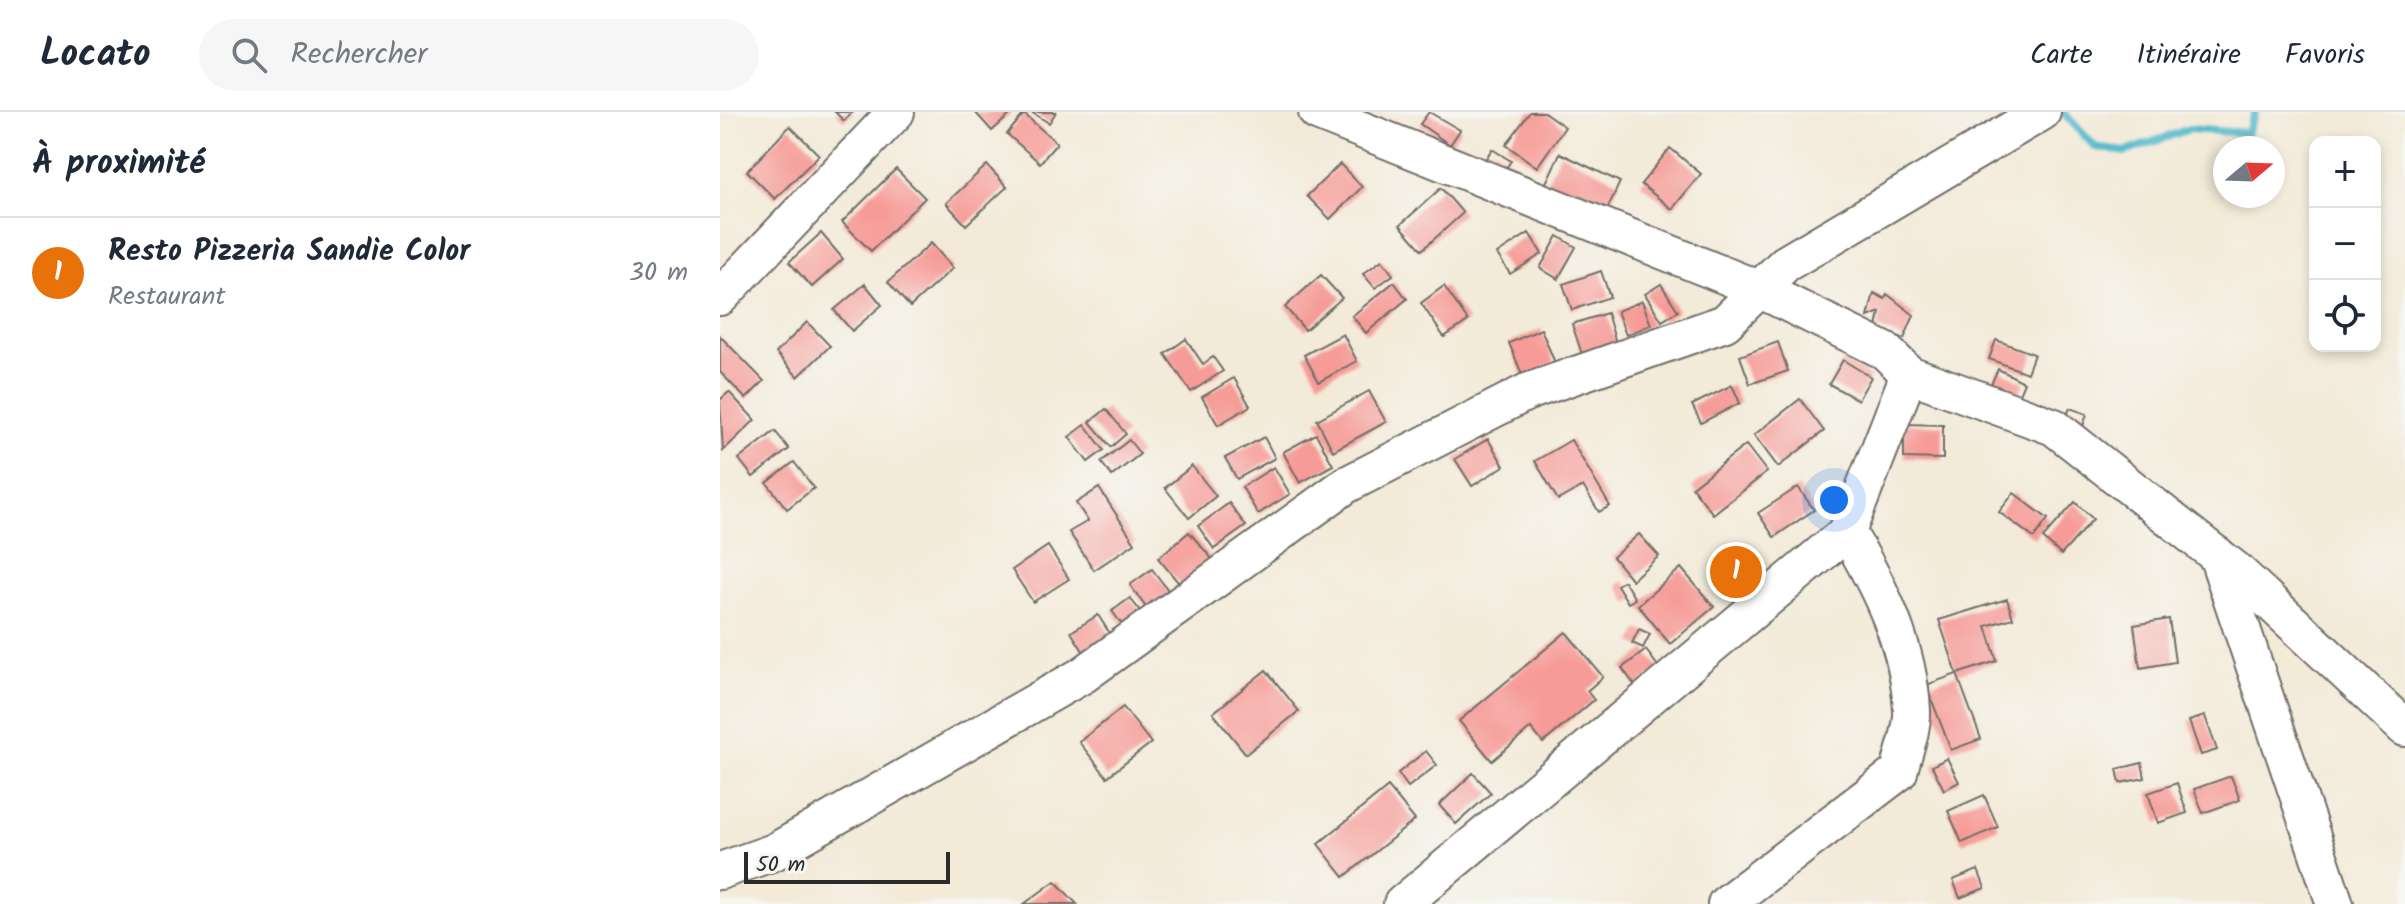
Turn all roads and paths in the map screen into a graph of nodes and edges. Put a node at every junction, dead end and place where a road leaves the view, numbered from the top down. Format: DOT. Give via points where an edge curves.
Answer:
graph roads {
  1 [pos="896,112"];
  2 [pos="1317,112"];
  3 [pos="2038,116"];
  4 [pos="1761,290"];
  5 [pos="720,297"];
  6 [pos="1909,374"];
  7 [pos="1847,532"];
  8 [pos="2217,555"];
  9 [pos="2405,728"];
  10 [pos="720,871"];
  11 [pos="1402,904"];
  12 [pos="1726,904"];
  13 [pos="2335,904"];
  1 -- 5 [label="street"];
  2 -- 4 [label="street"];
  3 -- 4 [label="street" via="1785,264"];
  4 -- 6 [label="street" via="1885,351"];
  4 -- 10 [label="street" via="1725,323 1527,392 1346,485 1083,675 774,852"];
  6 -- 7 [label="street"];
  6 -- 8 [label="street" via="2054,427"];
  7 -- 11 [label="street"];
  7 -- 12 [label="street" via="1883,593 1902,653 1912,713 1899,772"];
  8 -- 9 [label="street"];
  8 -- 13 [label="street"];
}
